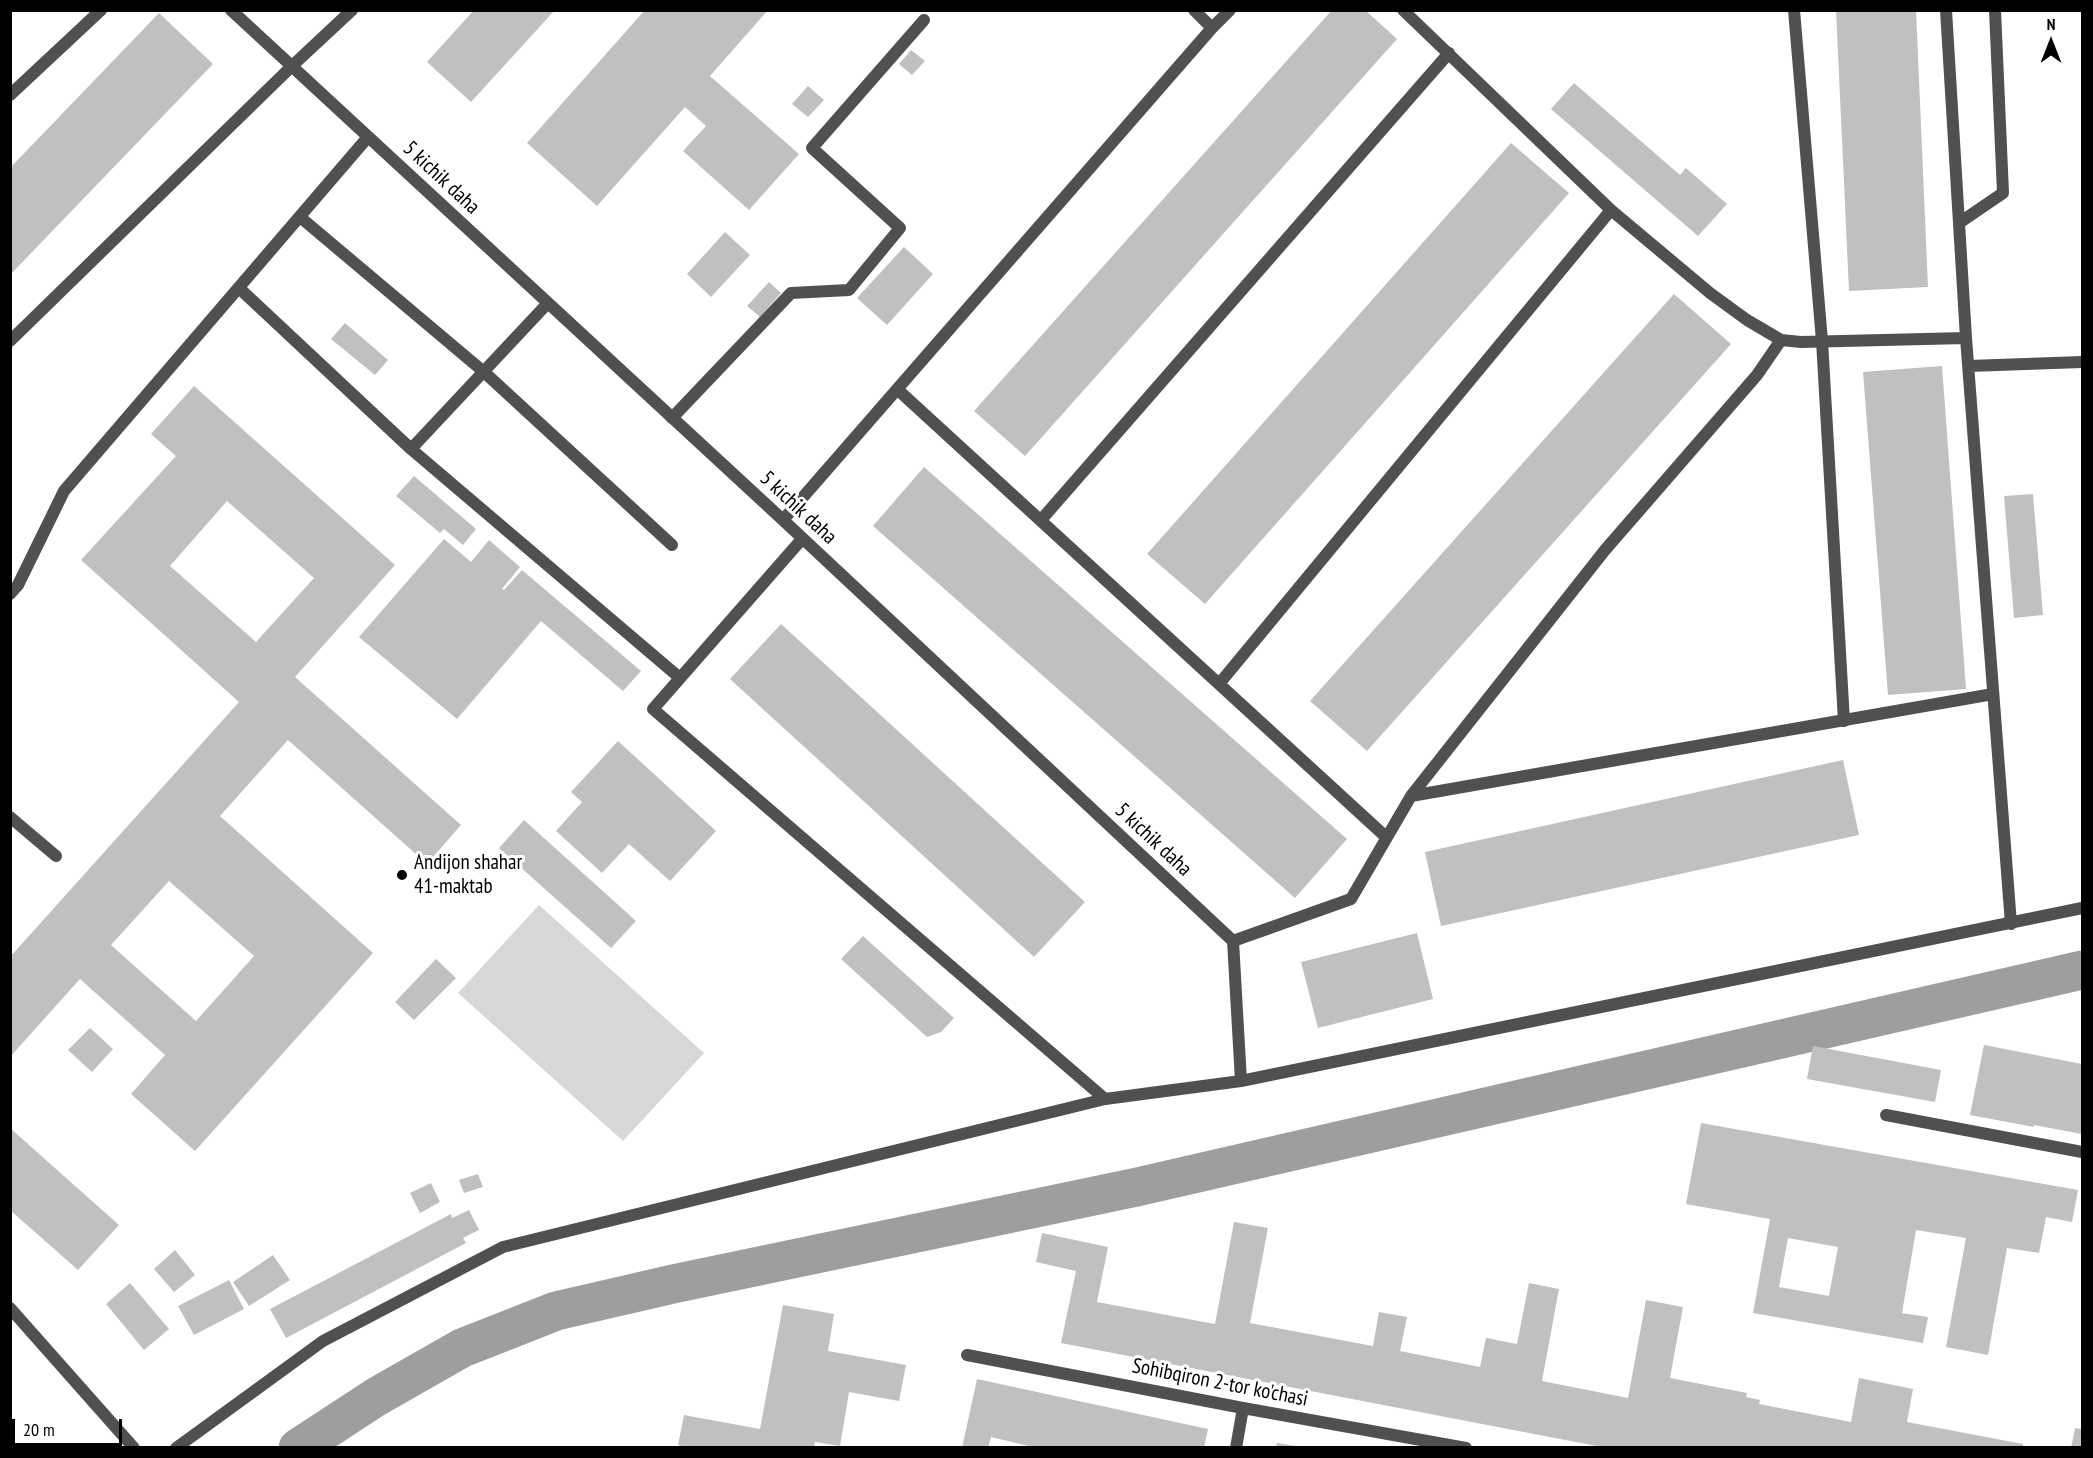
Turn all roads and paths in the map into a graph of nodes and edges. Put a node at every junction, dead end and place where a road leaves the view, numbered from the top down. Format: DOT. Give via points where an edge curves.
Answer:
graph roads {
  1 [pos="101,10"];
  2 [pos="231,10"];
  3 [pos="352,10"];
  4 [pos="1194,10"];
  5 [pos="1230,10"];
  6 [pos="1403,10"];
  7 [pos="1794,10"];
  8 [pos="1946,10"];
  9 [pos="1995,10"];
  10 [pos="924,20"];
  11 [pos="1212,28"];
  12 [pos="1449,53"];
  13 [pos="292,66"];
  14 [pos="10,95"];
  15 [pos="368,137"];
  16 [pos="1611,210"];
  17 [pos="300,217"];
  18 [pos="1959,223"];
  19 [pos="239,288"];
  20 [pos="547,304"];
  21 [pos="1966,338"];
  22 [pos="10,340"];
  23 [pos="1781,340"];
  24 [pos="1822,341"];
  25 [pos="2082,362"];
  26 [pos="1969,366"];
  27 [pos="483,372"];
  28 [pos="897,389"];
  29 [pos="672,418"];
  30 [pos="411,449"];
  31 [pos="783,520"];
  32 [pos="1041,520"];
  33 [pos="802,539"];
  34 [pos="672,545"];
  35 [pos="10,594"];
  36 [pos="680,678"];
  37 [pos="1219,684"];
  38 [pos="1993,694"];
  39 [pos="1844,721"];
  40 [pos="1411,796"];
  41 [pos="10,817"];
  42 [pos="1386,837"];
  43 [pos="56,856"];
  44 [pos="2082,908"];
  45 [pos="2011,924"];
  46 [pos="1233,941"];
  47 [pos="1241,1081"];
  48 [pos="1105,1099"];
  49 [pos="1886,1115"];
  50 [pos="2082,1152"];
  51 [pos="10,1308"];
  52 [pos="968,1354"];
  53 [pos="1243,1408"];
  54 [pos="134,1448"];
  55 [pos="176,1448"];
  56 [pos="1236,1448"];
  57 [pos="1466,1448"];
  1 -- 14 [label="street"];
  2 -- 13 [label="street, 5 kichik daha"];
  3 -- 13 [label="street"];
  4 -- 11 [label="street"];
  5 -- 11 [label="street"];
  6 -- 12 [label="street"];
  7 -- 24 [label="street"];
  8 -- 18 [label="street"];
  9 -- 18 [label="street" via="2003,193"];
  10 -- 29 [label="street" via="812,148 900,228 849,290 791,293"];
  11 -- 28 [label="street"];
  12 -- 16 [label="street"];
  12 -- 32 [label="street"];
  13 -- 15 [label="street, 5 kichik daha"];
  13 -- 22 [label="street"];
  15 -- 17 [label="street"];
  15 -- 20 [label="street, 5 kichik daha"];
  16 -- 23 [label="street" via="1710,293"];
  16 -- 37 [label="street"];
  17 -- 19 [label="street"];
  17 -- 27 [label="street"];
  18 -- 21 [label="street"];
  19 -- 30 [label="street"];
  19 -- 35 [label="street" via="64,491"];
  20 -- 27 [label="street"];
  20 -- 29 [label="street, 5 kichik daha"];
  21 -- 24 [label="street"];
  21 -- 26 [label="street"];
  23 -- 24 [label="street"];
  23 -- 40 [label="street" via="1757,375 1605,550"];
  24 -- 39 [label="street"];
  25 -- 26 [label="street"];
  26 -- 38 [label="street"];
  27 -- 30 [label="street"];
  27 -- 34 [label="street"];
  28 -- 31 [label="street"];
  28 -- 32 [label="street"];
  29 -- 31 [label="street, 5 kichik daha"];
  30 -- 36 [label="street"];
  31 -- 33 [label="street, 5 kichik daha"];
  32 -- 37 [label="street"];
  33 -- 36 [label="street"];
  33 -- 46 [label="street, 5 kichik daha"];
  36 -- 48 [label="street" via="653,708"];
  37 -- 42 [label="street"];
  38 -- 39 [label="street"];
  38 -- 45 [label="street"];
  39 -- 40 [label="street"];
  40 -- 42 [label="street"];
  41 -- 43 [label="street"];
  42 -- 46 [label="street" via="1351,899"];
  44 -- 45 [label="street"];
  45 -- 47 [label="street"];
  46 -- 47 [label="street"];
  47 -- 48 [label="street"];
  48 -- 55 [label="street" via="503,1247 323,1341"];
  49 -- 50 [label="street"];
  51 -- 54 [label="street"];
  52 -- 53 [label="street, Sohibqiron 2-tor ko'chasi"];
  53 -- 56 [label="street"];
  53 -- 57 [label="street, Sohibqiron 2-tor ko'chasi"];
}
